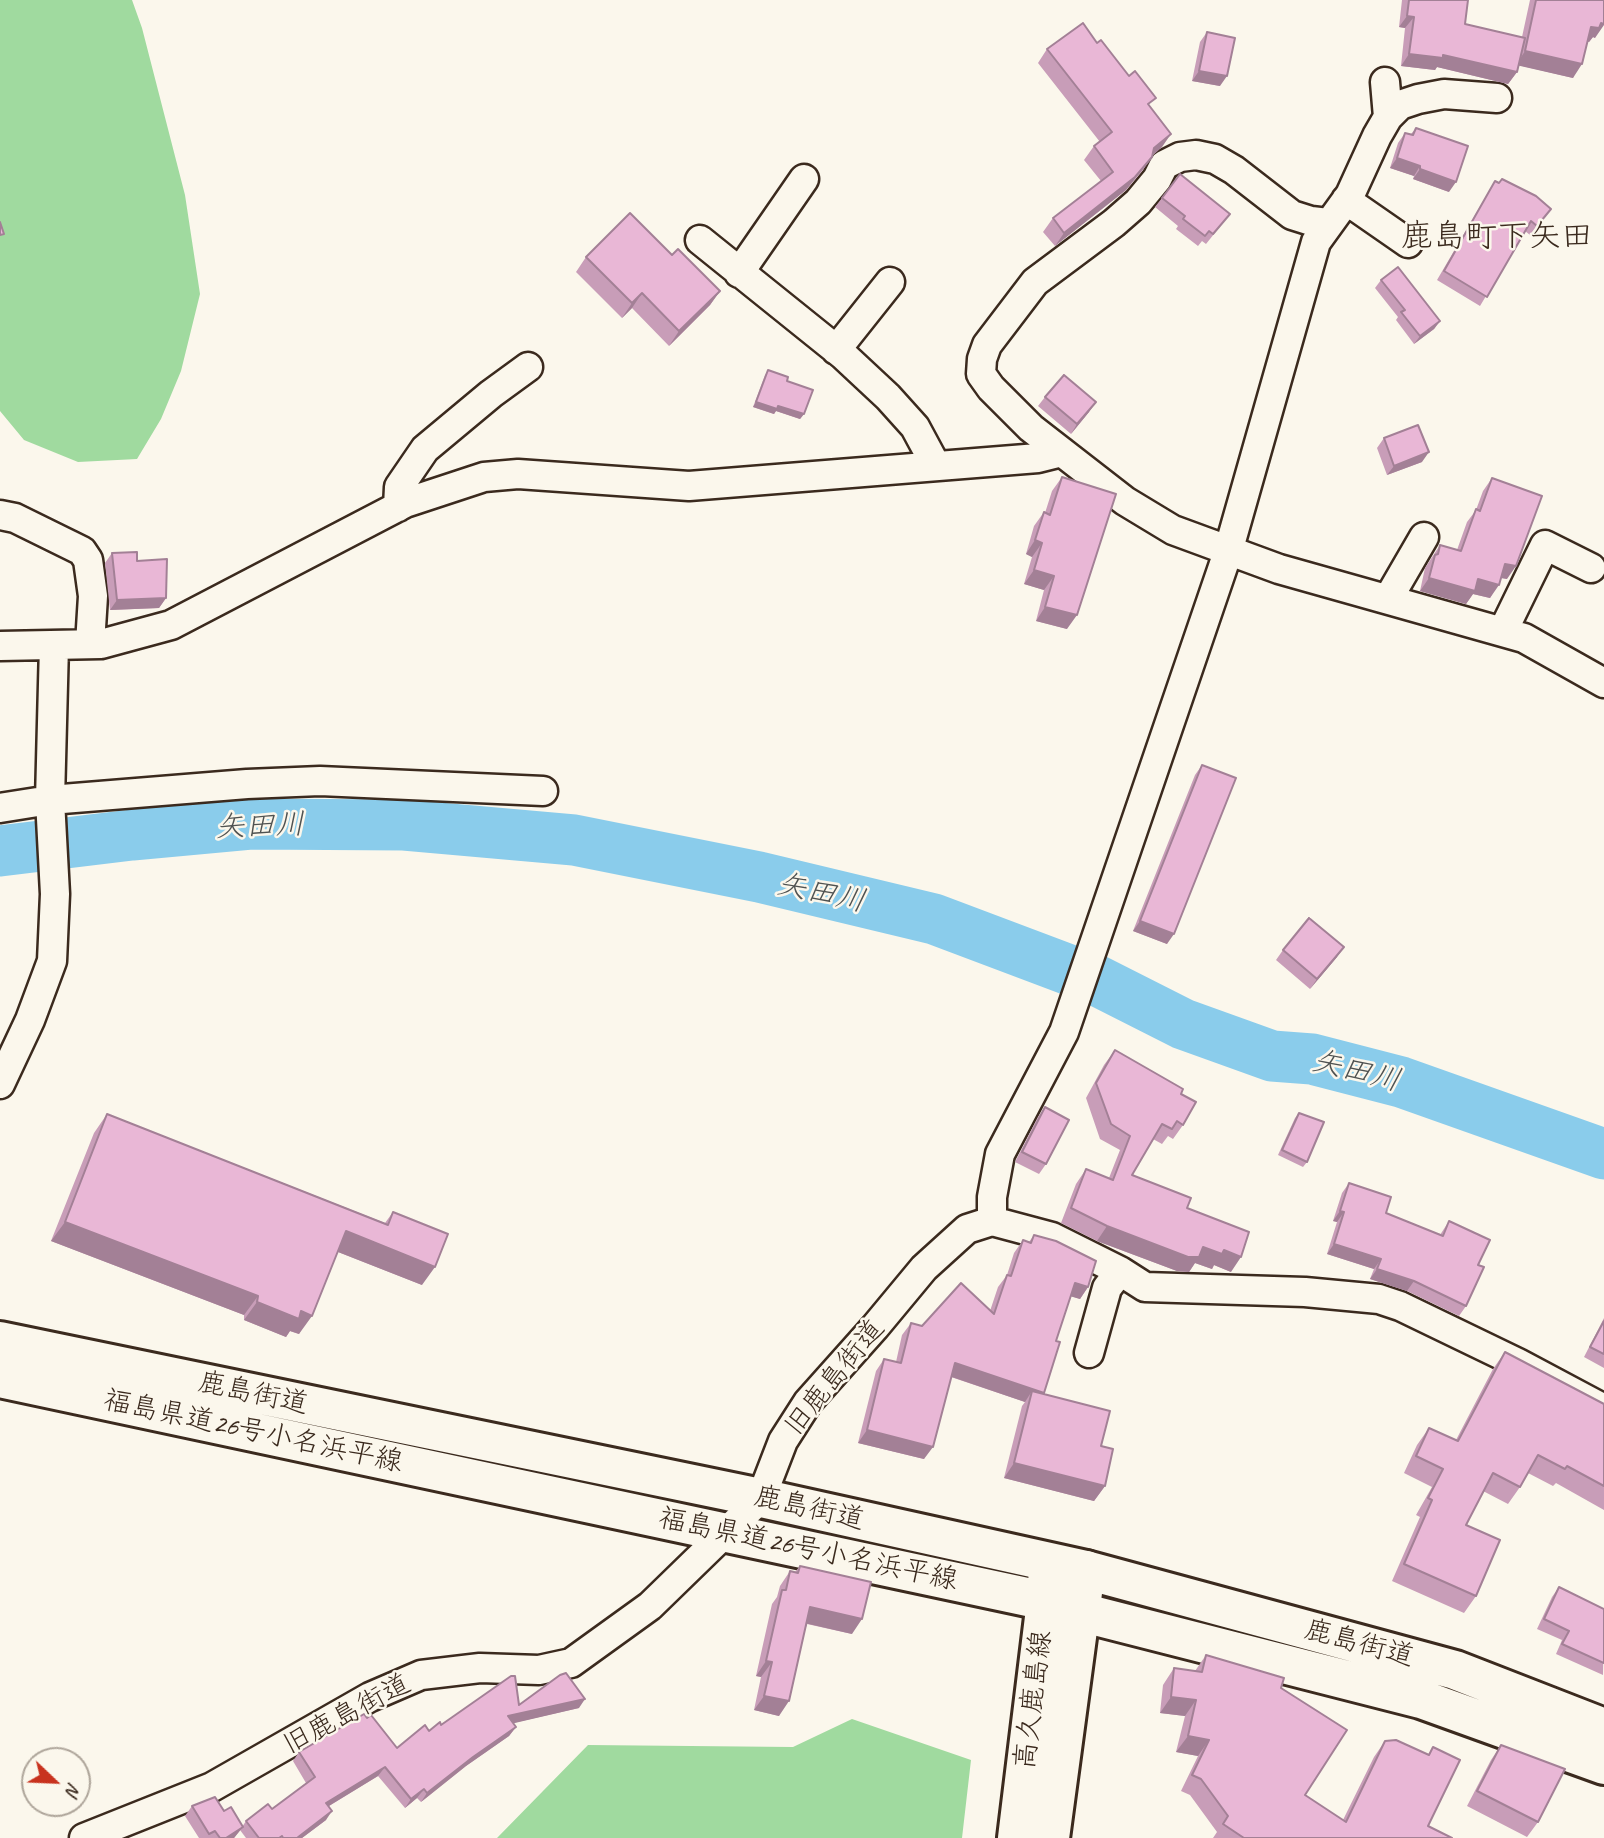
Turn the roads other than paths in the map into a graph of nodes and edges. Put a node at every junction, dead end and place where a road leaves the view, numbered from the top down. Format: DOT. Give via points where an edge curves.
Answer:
graph roads {
  1 [pos="1385,82"];
  2 [pos="1497,98"];
  3 [pos="1388,117"];
  4 [pos="804,179"];
  5 [pos="1346,200"];
  6 [pos="1328,223"];
  7 [pos="699,240"];
  8 [pos="1408,243"];
  9 [pos="738,273"];
  10 [pos="890,282"];
  11 [pos="836,350"];
  12 [pos="528,367"];
  13 [pos="1062,452"];
  14 [pos="936,466"];
  15 [pos="398,507"];
  16 [pos="0,515"];
  17 [pos="1424,537"];
  18 [pos="1228,552"];
  19 [pos="1591,568"];
  20 [pos="1388,599"];
  21 [pos="1503,631"];
  22 [pos="90,644"];
  23 [pos="54,645"];
  24 [pos="0,646"];
  25 [pos="1604,683"];
  26 [pos="543,791"];
  27 [pos="50,800"];
  28 [pos="0,808"];
  29 [pos="0,1084"];
  30 [pos="992,1221"];
  31 [pos="1120,1271"];
  32 [pos="0,1341"];
  33 [pos="1089,1353"];
  34 [pos="0,1378"];
  35 [pos="1604,1409"];
  36 [pos="761,1497"];
  37 [pos="726,1532"];
  38 [pos="1048,1562"];
  39 [pos="1086,1570"];
  40 [pos="1063,1607"];
  41 [pos="1604,1728"];
  42 [pos="1604,1765"];
  43 [pos="84,1838"];
  44 [pos="1017,1838"];
  45 [pos="1050,1838"];
  1 -- 3 [label="street"];
  2 -- 3 [label="street" via="1444,94 1399,105"];
  3 -- 5 [label="street"];
  4 -- 9 [label="street"];
  5 -- 6 [label="street"];
  5 -- 8 [label="street"];
  6 -- 13 [label="street" via="1292,215 1215,159 1196,155 1164,165 1138,202 1035,282 999,327 982,359 981,374 991,388"];
  6 -- 18 [label="street" via="1316,242"];
  7 -- 9 [label="street"];
  9 -- 11 [label="street"];
  10 -- 11 [label="street"];
  11 -- 14 [label="street" via="915,427"];
  12 -- 15 [label="street" via="425,449 398,487"];
  13 -- 14 [label="street"];
  13 -- 18 [label="street" via="1125,501 1173,530"];
  14 -- 15 [label="street" via="689,486 518,474 484,477"];
  15 -- 22 [label="street" via="171,625"];
  16 -- 22 [label="street" via="82,551 88,560 93,596"];
  17 -- 20 [label="street"];
  18 -- 20 [label="street"];
  18 -- 30 [label="street" via="1064,1032 1000,1154"];
  19 -- 21 [label="street" via="1545,545"];
  20 -- 21 [label="street"];
  21 -- 25 [label="street"];
  22 -- 23 [label="street"];
  23 -- 24 [label="street"];
  23 -- 27 [label="street"];
  26 -- 27 [label="street" via="320,781"];
  27 -- 28 [label="street"];
  27 -- 29 [label="street" via="55,894 52,961"];
  30 -- 31 [label="street" via="1052,1237"];
  30 -- 36 [label="street, 旧鹿島街道" via="967,1229 924,1268 808,1402 783,1441"];
  31 -- 33 [label="street" via="1107,1288"];
  31 -- 35 [label="street" via="1145,1287 1379,1299 1518,1363"];
  32 -- 36 [label="main road, 鹿島街道"];
  34 -- 37 [label="main road, 福島県道26号小名浜平線"];
  36 -- 37 [label="street, 旧鹿島街道"];
  36 -- 38 [label="main road, 鹿島街道"];
  37 -- 40 [label="main road, 福島県道26号小名浜平線"];
  37 -- 43 [label="street, 旧鹿島街道" via="650,1606 571,1663 539,1670 480,1668 421,1675 370,1697 212,1787"];
  38 -- 39 [label="main road, 鹿島街道"];
  38 -- 40 [label="main road, 高久鹿島線"];
  39 -- 40 [label="main road, 高久鹿島線"];
  39 -- 41 [label="main road, 鹿島街道" via="1455,1670"];
  40 -- 42 [label="main road, 福島県道26号小名浜平線" via="1420,1699"];
  40 -- 44 [label="main road, 高久鹿島線"];
  40 -- 45 [label="main road, 高久鹿島線"];
}
